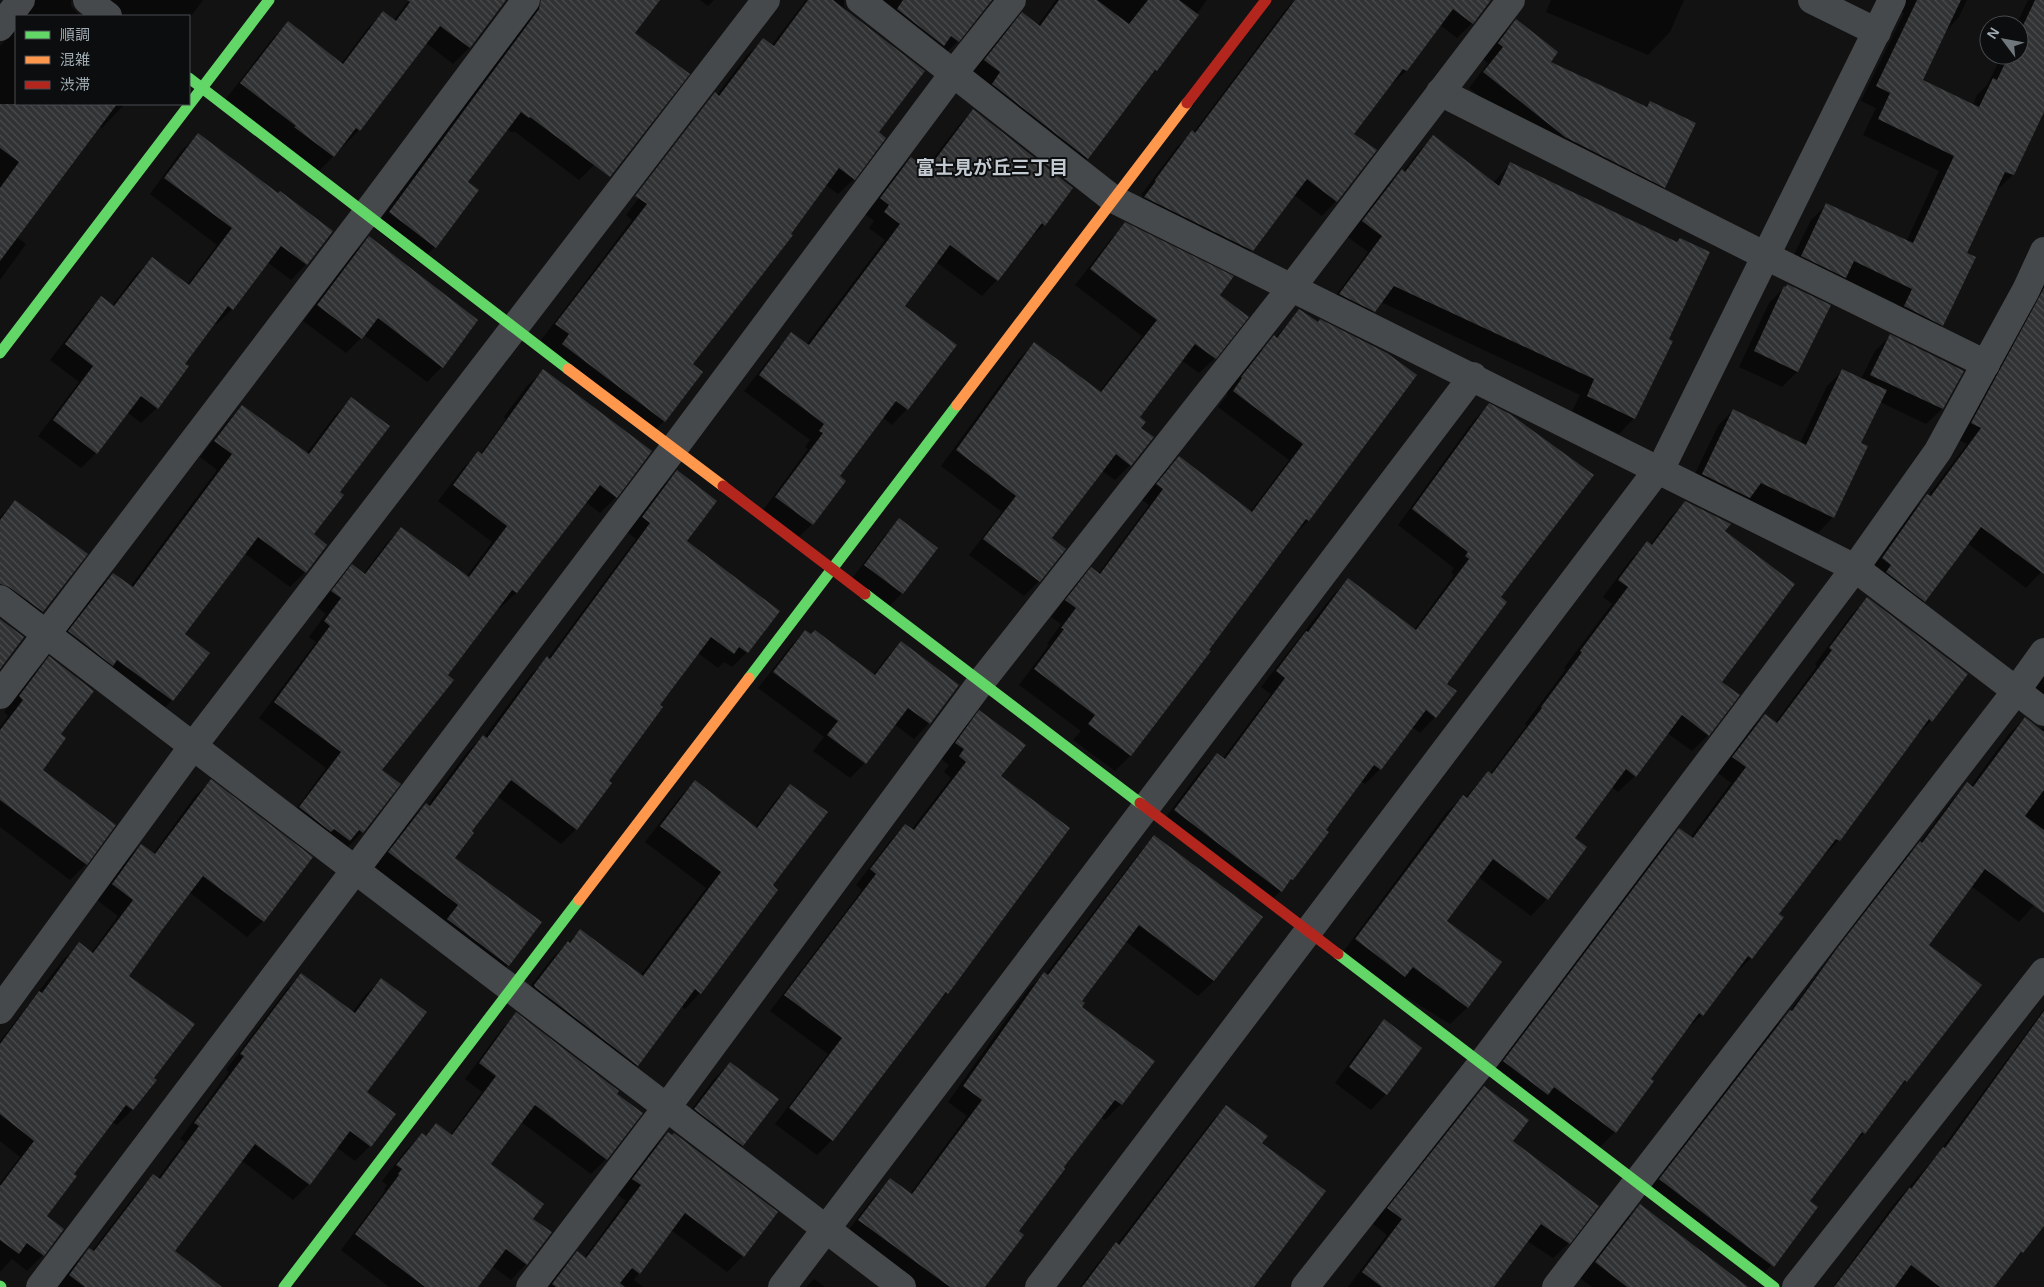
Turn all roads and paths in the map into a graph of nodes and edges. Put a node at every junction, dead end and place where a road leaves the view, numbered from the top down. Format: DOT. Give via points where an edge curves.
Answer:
graph roads {
  1 [pos="21,0"];
  2 [pos="87,0"];
  3 [pos="269,0"];
  4 [pos="526,0"];
  5 [pos="766,0"];
  6 [pos="860,0"];
  7 [pos="1012,0"];
  8 [pos="1266,0"];
  9 [pos="1511,0"];
  10 [pos="1812,0"];
  11 [pos="1892,0"];
  12 [pos="107,15"];
  13 [pos="0,27"];
  14 [pos="1877,32"];
  15 [pos="953,74"];
  16 [pos="190,79"];
  17 [pos="201,88"];
  18 [pos="1440,92"];
  19 [pos="190,102"];
  20 [pos="188,105"];
  21 [pos="1113,199"];
  22 [pos="366,214"];
  23 [pos="2044,250"];
  24 [pos="1766,256"];
  25 [pos="1292,287"];
  26 [pos="514,328"];
  27 [pos="0,352"];
  28 [pos="1986,364"];
  29 [pos="1473,376"];
  30 [pos="674,448"];
  31 [pos="1658,469"];
  32 [pos="831,568"];
  33 [pos="1855,568"];
  34 [pos="0,599"];
  35 [pos="47,634"];
  36 [pos="2044,652"];
  37 [pos="981,682"];
  38 [pos="2016,691"];
  39 [pos="0,695"];
  40 [pos="2044,712"];
  41 [pos="193,746"];
  42 [pos="1145,808"];
  43 [pos="354,869"];
  44 [pos="1308,932"];
  45 [pos="2044,972"];
  46 [pos="511,989"];
  47 [pos="0,1010"];
  48 [pos="1482,1063"];
  49 [pos="667,1107"];
  50 [pos="1637,1182"];
  51 [pos="826,1229"];
  52 [pos="40,1287"];
  53 [pos="284,1287"];
  54 [pos="530,1287"];
  55 [pos="782,1287"];
  56 [pos="902,1287"];
  57 [pos="1039,1287"];
  58 [pos="1305,1287"];
  59 [pos="1556,1287"];
  60 [pos="1774,1287"];
  61 [pos="1796,1287"];
  1 -- 13 [label="street"];
  2 -- 12 [label="street"];
  3 -- 17 [label="street"];
  4 -- 22 [label="street"];
  5 -- 26 [label="street"];
  6 -- 15 [label="street"];
  7 -- 15 [label="street"];
  8 -- 21 [label="street"];
  9 -- 18 [label="street"];
  10 -- 14 [label="street"];
  11 -- 14 [label="street"];
  14 -- 24 [label="street"];
  15 -- 21 [label="street"];
  15 -- 30 [label="street"];
  16 -- 17 [label="street"];
  17 -- 19 [label="street"];
  17 -- 22 [label="street"];
  18 -- 24 [label="street"];
  18 -- 25 [label="street"];
  20 -- 27 [label="street"];
  21 -- 25 [label="street"];
  21 -- 32 [label="street"];
  22 -- 26 [label="street"];
  22 -- 35 [label="street"];
  23 -- 28 [label="street"];
  24 -- 28 [label="street"];
  24 -- 31 [label="street"];
  25 -- 29 [label="street"];
  25 -- 37 [label="street"];
  26 -- 30 [label="street"];
  26 -- 41 [label="street"];
  28 -- 33 [label="street" via="1938,451"];
  29 -- 31 [label="street"];
  29 -- 42 [label="street"];
  30 -- 32 [label="street"];
  30 -- 43 [label="street"];
  31 -- 33 [label="street"];
  31 -- 44 [label="street"];
  32 -- 37 [label="street"];
  32 -- 46 [label="street"];
  33 -- 38 [label="street"];
  33 -- 48 [label="street"];
  34 -- 35 [label="street"];
  35 -- 39 [label="street"];
  35 -- 41 [label="street"];
  36 -- 38 [label="street"];
  37 -- 42 [label="street"];
  37 -- 49 [label="street"];
  38 -- 40 [label="street"];
  38 -- 50 [label="street"];
  41 -- 43 [label="street"];
  41 -- 47 [label="street"];
  42 -- 44 [label="street"];
  42 -- 51 [label="street"];
  43 -- 46 [label="street"];
  43 -- 52 [label="street"];
  44 -- 48 [label="street"];
  44 -- 57 [label="street"];
  45 -- 61 [label="street"];
  46 -- 49 [label="street"];
  46 -- 53 [label="street"];
  48 -- 50 [label="street"];
  48 -- 58 [label="street"];
  49 -- 51 [label="street"];
  49 -- 54 [label="street"];
  50 -- 59 [label="street"];
  50 -- 60 [label="street"];
  51 -- 55 [label="street"];
  51 -- 56 [label="street"];
}
